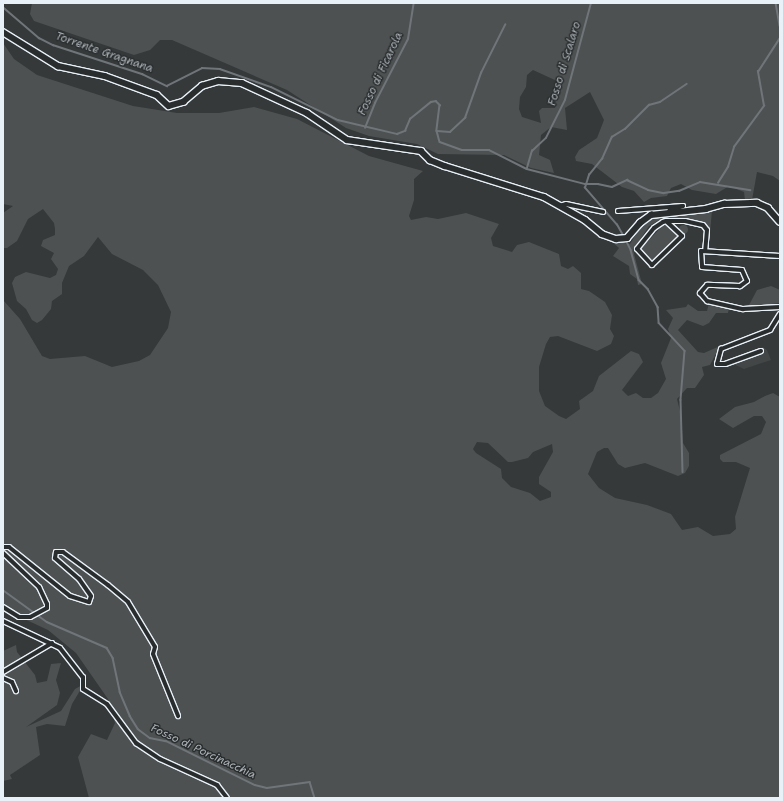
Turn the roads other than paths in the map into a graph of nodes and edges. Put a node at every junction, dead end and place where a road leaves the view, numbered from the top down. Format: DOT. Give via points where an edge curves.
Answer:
graph roads {
  1 [pos="3,32"];
  2 [pos="558,206"];
  3 [pos="618,211"];
  4 [pos="603,212"];
  5 [pos="669,212"];
  6 [pos="666,221"];
  7 [pos="780,222"];
  8 [pos="705,251"];
  9 [pos="780,256"];
  10 [pos="780,307"];
  11 [pos="780,314"];
  12 [pos="761,351"];
  13 [pos="3,547"];
  14 [pos="3,554"];
  15 [pos="3,607"];
  16 [pos="3,621"];
  17 [pos="52,643"];
  18 [pos="3,672"];
  19 [pos="3,678"];
  20 [pos="16,691"];
  21 [pos="178,716"];
  22 [pos="227,798"];
  1 -- 2 [label="main road" via="58,66 105,76 157,96 169,106 183,102 202,86 218,81 232,81 307,113 354,143 414,149 445,166 544,197"];
  2 -- 4 [label="street" via="566,204"];
  2 -- 5 [label="main road" via="585,220 602,234 626,239 646,218"];
  3 -- 5 [label="street" via="683,206"];
  5 -- 7 [label="main road" via="706,209 724,204 757,203 768,208"];
  6 -- 6 [label="street" via="682,236 653,266 637,249 654,228"];
  6 -- 8 [label="street" via="686,221 703,225 707,230"];
  8 -- 9 [label="street"];
  8 -- 10 [label="street" via="701,251 700,254 702,268 742,270 747,276 747,281 740,286 707,285 700,293 704,299 752,310"];
  11 -- 12 [label="street" via="770,330 721,349 717,364 725,364"];
  13 -- 21 [label="street" via="9,547 26,563 79,601 89,602 91,596 79,578 55,558 58,552 63,552 124,598 137,614 155,647 153,654"];
  14 -- 15 [label="street" via="34,582 47,608 30,617 19,617"];
  16 -- 17 [label="street"];
  17 -- 18 [label="street"];
  17 -- 22 [label="street" via="67,655 83,677 83,689 107,704 136,743 160,759 211,781"];
  19 -- 20 [label="street" via="12,682"];
}
